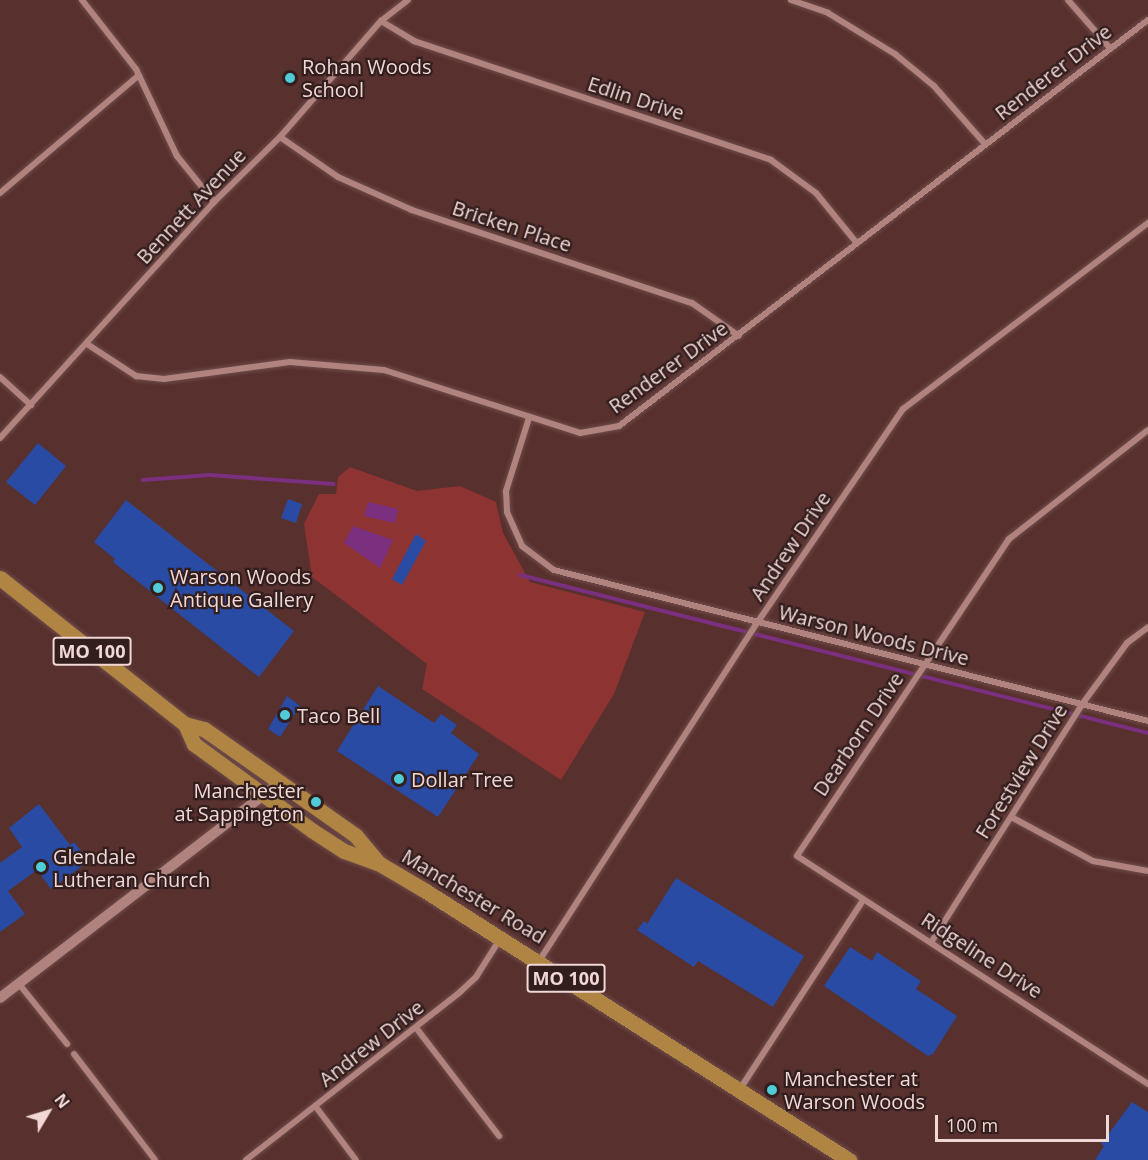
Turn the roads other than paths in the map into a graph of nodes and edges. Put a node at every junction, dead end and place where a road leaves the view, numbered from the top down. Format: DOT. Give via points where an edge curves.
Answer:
graph roads {
  1 [pos="82,0"];
  2 [pos="408,0"];
  3 [pos="791,0"];
  4 [pos="1068,0"];
  5 [pos="1148,20"];
  6 [pos="381,21"];
  7 [pos="1110,48"];
  8 [pos="139,75"];
  9 [pos="280,137"];
  10 [pos="986,144"];
  11 [pos="0,193"];
  12 [pos="214,202"];
  13 [pos="1148,223"];
  14 [pos="856,242"];
  15 [pos="739,336"];
  16 [pos="87,344"];
  17 [pos="0,377"];
  18 [pos="31,405"];
  19 [pos="529,418"];
  20 [pos="1148,430"];
  21 [pos="0,438"];
  22 [pos="0,578"];
  23 [pos="756,626"];
  24 [pos="1148,627"];
  25 [pos="923,667"];
  26 [pos="1081,706"];
  27 [pos="1148,721"];
  28 [pos="185,724"];
  29 [pos="278,784"];
  30 [pos="264,797"];
  31 [pos="1012,818"];
  32 [pos="797,856"];
  33 [pos="380,864"];
  34 [pos="1148,871"];
  35 [pos="863,900"];
  36 [pos="501,937"];
  37 [pos="932,941"];
  38 [pos="539,961"];
  39 [pos="19,984"];
  40 [pos="0,998"];
  41 [pos="417,1029"];
  42 [pos="67,1044"];
  43 [pos="74,1054"];
  44 [pos="1148,1083"];
  45 [pos="740,1089"];
  46 [pos="316,1107"];
  47 [pos="498,1136"];
  48 [pos="155,1160"];
  49 [pos="246,1160"];
  50 [pos="356,1160"];
  51 [pos="849,1160"];
  1 -- 8 [label="street"];
  2 -- 6 [label="street, Bennett Avenue"];
  3 -- 10 [label="street" via="828,13 895,54 934,86"];
  4 -- 7 [label="street"];
  5 -- 7 [label="street, Renderer Drive"];
  6 -- 9 [label="street, Bennett Avenue"];
  6 -- 14 [label="street, Edlin Drive" via="414,41 771,160 816,193"];
  7 -- 10 [label="street, Renderer Drive"];
  8 -- 11 [label="street"];
  8 -- 12 [label="street" via="177,156"];
  9 -- 12 [label="street, Bennett Avenue"];
  9 -- 15 [label="street, Bricken Place" via="338,177 412,210 692,303"];
  10 -- 14 [label="street, Renderer Drive"];
  12 -- 16 [label="street, Bennett Avenue"];
  13 -- 23 [label="street, Andrew Drive" via="903,409"];
  14 -- 15 [label="street, Renderer Drive"];
  15 -- 19 [label="street, Renderer Drive" via="620,426 580,433"];
  16 -- 18 [label="street, Bennett Avenue"];
  16 -- 19 [label="street, Renderer Drive" via="136,376 164,379 290,362 384,370"];
  17 -- 18 [label="street"];
  18 -- 21 [label="street, Bennett Avenue"];
  19 -- 23 [label="street, Warson Woods Drive" via="506,491 507,512 514,535 537,560 554,570"];
  20 -- 25 [label="street, Dearborn Drive" via="1009,538"];
  22 -- 28 [label="main road, Manchester Road / MO 100"];
  23 -- 25 [label="street, Warson Woods Drive"];
  23 -- 38 [label="street, Andrew Drive"];
  24 -- 26 [label="street, Forestview Drive" via="1127,643"];
  25 -- 26 [label="street, Warson Woods Drive"];
  25 -- 32 [label="street, Dearborn Drive"];
  26 -- 27 [label="street, Warson Woods Drive"];
  26 -- 31 [label="street, Forestview Drive"];
  28 -- 29 [label="main road, Manchester Road / MO 100" via="204,729"];
  28 -- 30 [label="main road, Manchester Road / MO 100" via="194,744"];
  29 -- 30 [label="street"];
  29 -- 33 [label="main road, Manchester Road / MO 100" via="356,836"];
  30 -- 33 [label="main road, Manchester Road / MO 100" via="344,851"];
  30 -- 39 [label="street"];
  31 -- 34 [label="street" via="1093,861"];
  31 -- 37 [label="street, Forestview Drive"];
  32 -- 35 [label="street, Ridgeline Drive"];
  33 -- 36 [label="main road, Manchester Road / MO 100"];
  35 -- 37 [label="street, Ridgeline Drive"];
  35 -- 45 [label="street"];
  36 -- 38 [label="main road, Manchester Road / MO 100"];
  36 -- 41 [label="street, Andrew Drive" via="476,977"];
  37 -- 44 [label="street, Ridgeline Drive"];
  38 -- 45 [label="main road, Manchester Road / MO 100"];
  39 -- 40 [label="street"];
  39 -- 42 [label="street"];
  41 -- 46 [label="street, Andrew Drive"];
  41 -- 47 [label="street"];
  43 -- 48 [label="street"];
  45 -- 51 [label="main road, Manchester Road / MO 100"];
  46 -- 49 [label="street, Andrew Drive"];
  46 -- 50 [label="street"];
}
